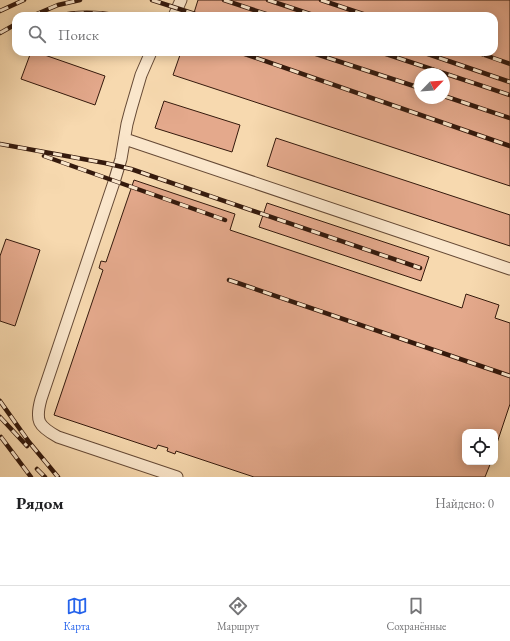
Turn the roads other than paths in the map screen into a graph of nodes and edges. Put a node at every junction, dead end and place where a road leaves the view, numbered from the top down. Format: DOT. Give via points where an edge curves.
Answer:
graph roads {
  1 [pos="181,0"];
  2 [pos="176,12"];
  3 [pos="149,56"];
  4 [pos="125,138"];
  5 [pos="510,269"];
  6 [pos="177,477"];
  1 -- 2 [label="lane"];
  3 -- 4 [label="lane" via="126,124"];
  4 -- 5 [label="lane"];
  4 -- 6 [label="lane" via="114,182 41,399 38,419 42,427 58,437"];
}
